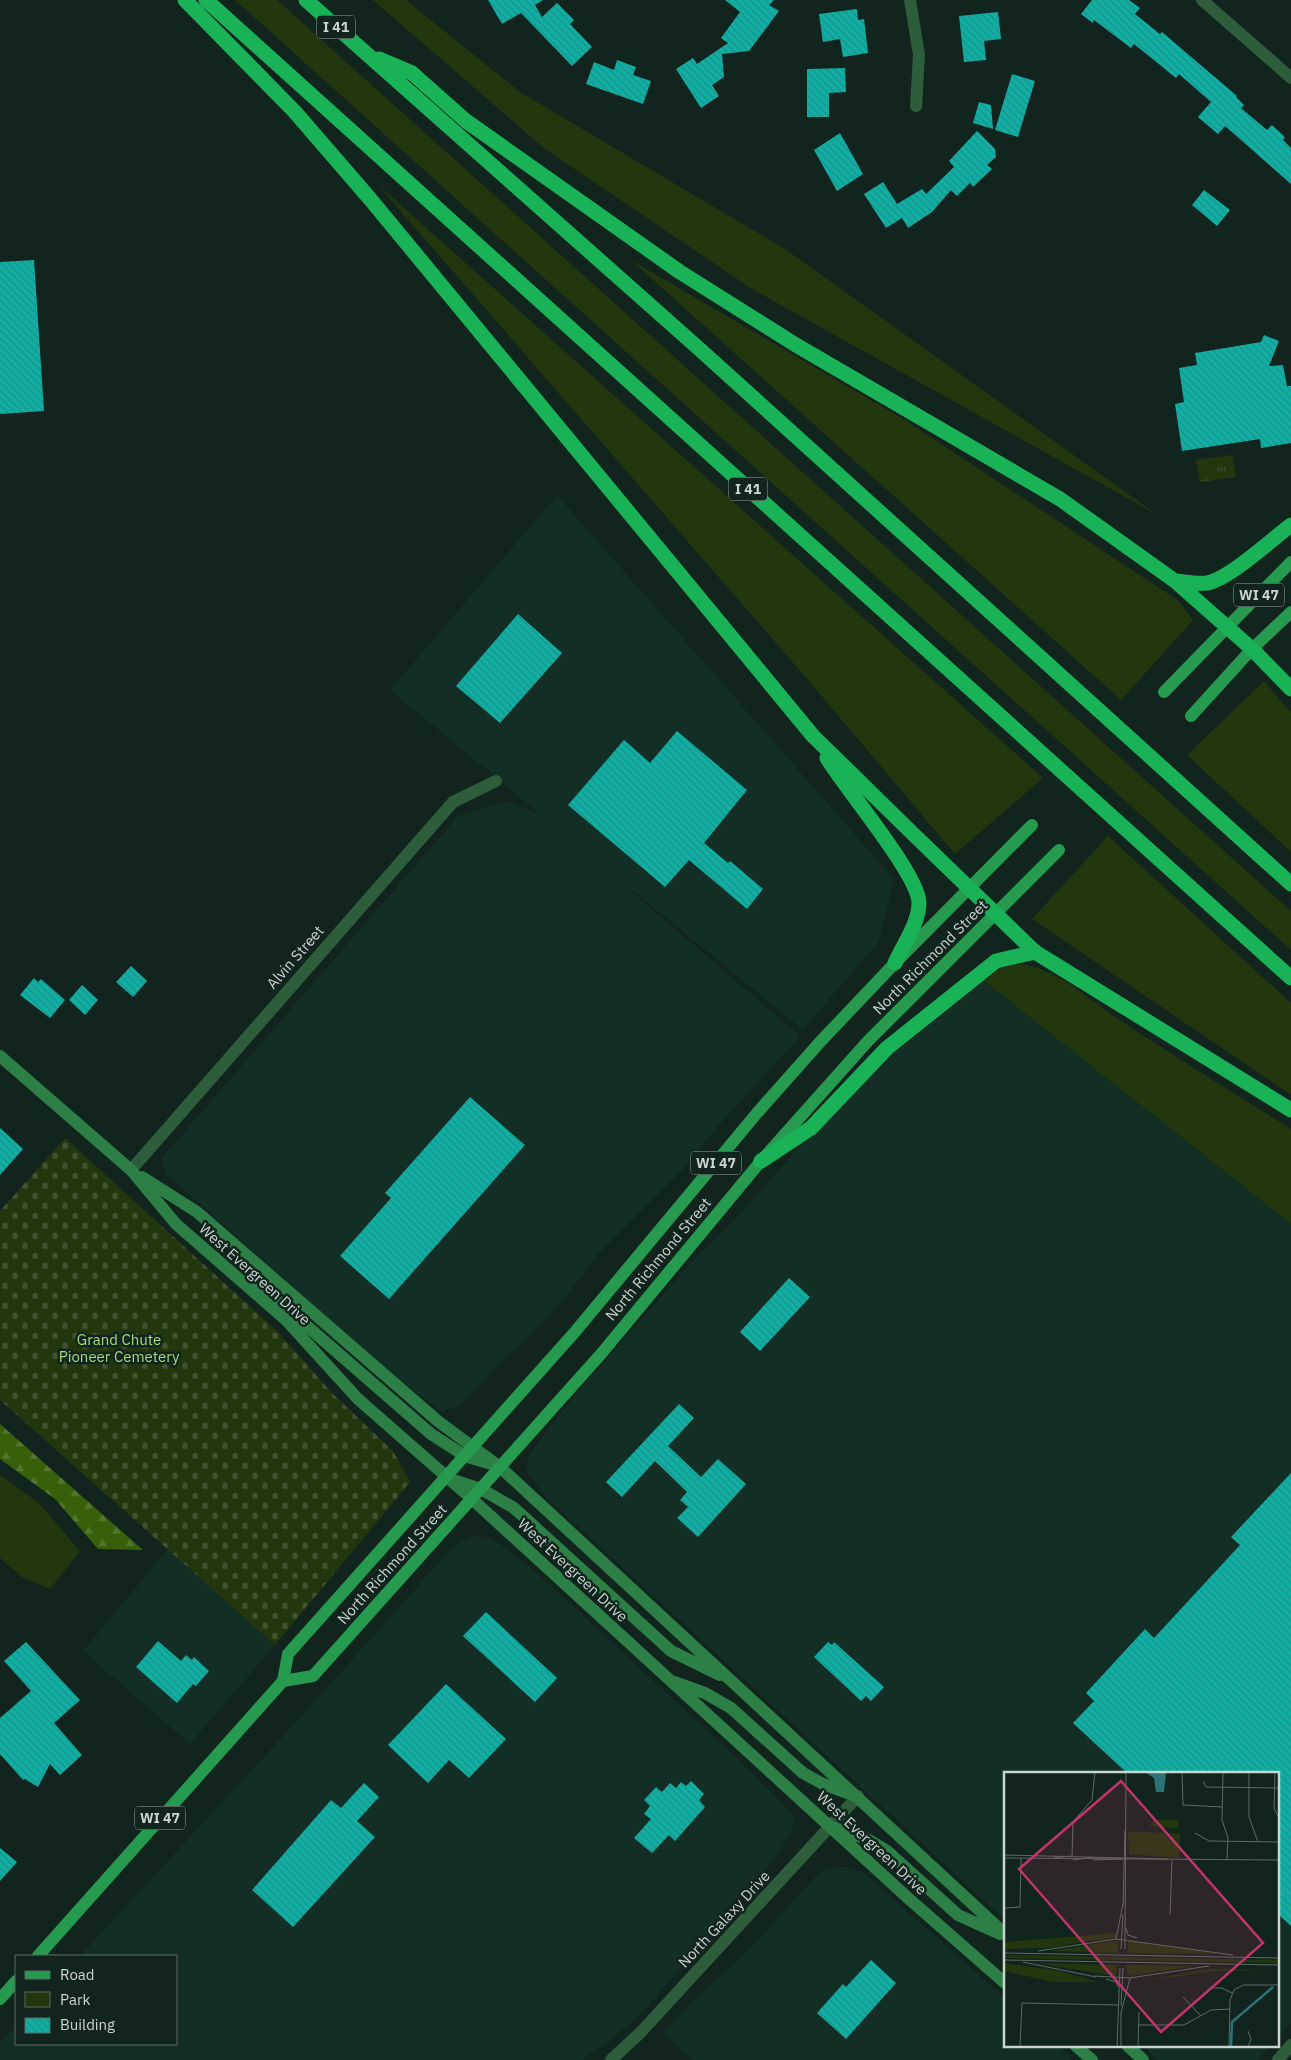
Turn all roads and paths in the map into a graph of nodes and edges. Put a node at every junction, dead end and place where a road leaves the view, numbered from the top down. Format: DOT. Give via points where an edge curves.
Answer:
graph roads {
  1 [pos="185,0"];
  2 [pos="206,0"];
  3 [pos="306,0"];
  4 [pos="910,0"];
  5 [pos="1202,0"];
  6 [pos="366,54"];
  7 [pos="1291,78"];
  8 [pos="916,106"];
  9 [pos="1291,525"];
  10 [pos="1291,562"];
  11 [pos="1176,581"];
  12 [pos="1291,612"];
  13 [pos="1227,628"];
  14 [pos="1252,649"];
  15 [pos="1291,689"];
  16 [pos="1164,692"];
  17 [pos="1191,716"];
  18 [pos="813,736"];
  19 [pos="496,781"];
  20 [pos="1032,825"];
  21 [pos="1059,850"];
  22 [pos="1291,884"];
  23 [pos="968,888"];
  24 [pos="996,914"];
  25 [pos="1035,952"];
  26 [pos="895,963"];
  27 [pos="1291,978"];
  28 [pos="0,1056"];
  29 [pos="1291,1110"];
  30 [pos="761,1162"];
  31 [pos="131,1170"];
  32 [pos="240,1280"];
  33 [pos="473,1446"];
  34 [pos="465,1456"];
  35 [pos="500,1467"];
  36 [pos="446,1477"];
  37 [pos="481,1489"];
  38 [pos="472,1499"];
  39 [pos="668,1680"];
  40 [pos="283,1681"];
  41 [pos="732,1681"];
  42 [pos="858,1796"];
  43 [pos="830,1826"];
  44 [pos="1004,1934"];
  45 [pos="1004,1935"];
  46 [pos="39,1955"];
  47 [pos="15,1982"];
  48 [pos="1004,1982"];
  49 [pos="0,1999"];
  50 [pos="1291,2045"];
  51 [pos="1078,2048"];
  52 [pos="1130,2048"];
  53 [pos="611,2060"];
  54 [pos="1092,2060"];
  55 [pos="1143,2060"];
  56 [pos="1278,2060"];
  1 -- 18 [label="highway" via="295,112"];
  2 -- 27 [label="highway, I 41"];
  3 -- 6 [label="highway, I 41"];
  4 -- 8 [label="street" via="919,55"];
  5 -- 7 [label="street"];
  6 -- 11 [label="highway" via="412,73 501,147 680,272 796,345 1018,472"];
  6 -- 22 [label="highway, I 41" via="696,346"];
  9 -- 11 [label="highway" via="1248,559 1209,582"];
  10 -- 13 [label="main road, WI 47"];
  11 -- 13 [label="highway"];
  12 -- 14 [label="main road, WI 47"];
  13 -- 14 [label="highway"];
  13 -- 16 [label="main road, WI 47"];
  14 -- 15 [label="highway"];
  14 -- 17 [label="main road, WI 47"];
  18 -- 23 [label="highway"];
  18 -- 26 [label="highway" via="904,867 917,893 918,914"];
  19 -- 31 [label="street, Alvin Street" via="453,802"];
  20 -- 23 [label="main road, North Richmond Street / WI 47"];
  21 -- 24 [label="main road, North Richmond Street / WI 47"];
  23 -- 24 [label="highway"];
  23 -- 26 [label="main road, North Richmond Street / WI 47"];
  24 -- 25 [label="highway"];
  24 -- 30 [label="main road, North Richmond Street / WI 47" via="868,1041"];
  25 -- 29 [label="highway"];
  25 -- 30 [label="highway" via="996,961 887,1048 811,1128"];
  26 -- 33 [label="main road, North Richmond Street / WI 47" via="757,1113 605,1296"];
  28 -- 31 [label="street, West Evergreen Drive"];
  30 -- 35 [label="main road, North Richmond Street / WI 47" via="601,1354"];
  31 -- 32 [label="street, West Evergreen Drive" via="176,1224"];
  31 -- 33 [label="street, West Evergreen Drive" via="197,1212 439,1422"];
  32 -- 34 [label="street" via="269,1293 431,1434"];
  32 -- 36 [label="street, West Evergreen Drive" via="286,1320 358,1399"];
  33 -- 34 [label="main road, North Richmond Street / WI 47"];
  33 -- 35 [label="street, West Evergreen Drive"];
  34 -- 35 [label="street"];
  34 -- 36 [label="main road, North Richmond Street / WI 47"];
  35 -- 37 [label="main road, North Richmond Street / WI 47"];
  35 -- 41 [label="street, West Evergreen Drive"];
  36 -- 37 [label="street"];
  36 -- 38 [label="street, West Evergreen Drive"];
  36 -- 40 [label="main road, North Richmond Street / WI 47" via="288,1654"];
  37 -- 38 [label="main road, North Richmond Street / WI 47"];
  37 -- 41 [label="street" via="514,1508 671,1651"];
  38 -- 39 [label="street, West Evergreen Drive"];
  38 -- 40 [label="main road, North Richmond Street / WI 47" via="313,1676"];
  39 -- 42 [label="street" via="705,1693 731,1708 802,1773"];
  39 -- 43 [label="street, West Evergreen Drive"];
  40 -- 46 [label="main road, WI 47"];
  41 -- 42 [label="street, West Evergreen Drive"];
  42 -- 43 [label="street, North Galaxy Drive"];
  42 -- 44 [label="street, West Evergreen Drive"];
  43 -- 45 [label="street" via="867,1839 888,1851 958,1915"];
  43 -- 48 [label="street, West Evergreen Drive"];
  43 -- 53 [label="street, North Galaxy Drive" via="641,2032"];
  47 -- 49 [label="main road"];
  50 -- 56 [label="street"];
  51 -- 54 [label="street"];
  52 -- 55 [label="street"];
}
